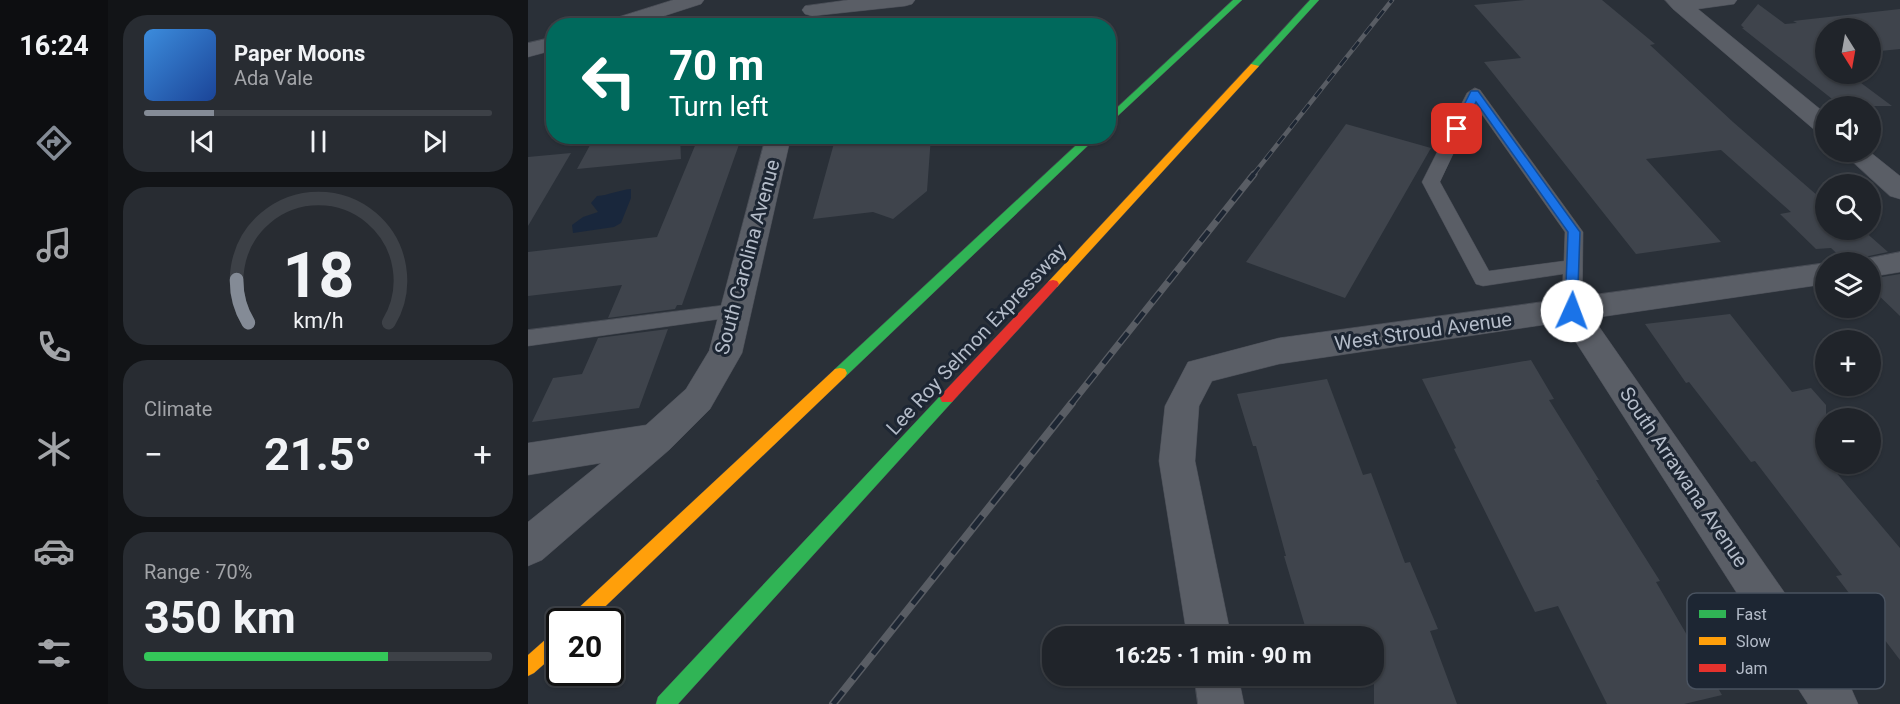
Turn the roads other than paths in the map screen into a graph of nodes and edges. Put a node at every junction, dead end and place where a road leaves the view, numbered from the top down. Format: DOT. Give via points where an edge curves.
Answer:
graph roads {
  1 [pos="694,0"];
  2 [pos="905,0"];
  3 [pos="1238,0"];
  4 [pos="1316,0"];
  5 [pos="1727,0"];
  6 [pos="1678,2"];
  7 [pos="812,12"];
  8 [pos="636,18"];
  9 [pos="546,44"];
  10 [pos="528,50"];
  11 [pos="1116,114"];
  12 [pos="1815,118"];
  13 [pos="777,144"];
  14 [pos="1084,144"];
  15 [pos="1873,162"];
  16 [pos="1890,171"];
  17 [pos="1900,190"];
  18 [pos="1900,262"];
  19 [pos="1881,265"];
  20 [pos="1573,266"];
  21 [pos="1815,275"];
  22 [pos="734,311"];
  23 [pos="1572,311"];
  24 [pos="528,338"];
  25 [pos="656,439"];
  26 [pos="528,459"];
  27 [pos="528,547"];
  28 [pos="1761,593"];
  29 [pos="591,608"];
  30 [pos="1207,626"];
  31 [pos="546,651"];
  32 [pos="528,667"];
  33 [pos="1218,686"];
  34 [pos="1825,689"];
  35 [pos="665,704"];
  36 [pos="1221,704"];
  37 [pos="1835,704"];
  1 -- 8 [label="street"];
  2 -- 7 [label="street"];
  3 -- 11 [label="highway"];
  4 -- 35 [label="highway, Lee Roy Selmon Expressway"];
  5 -- 6 [label="street"];
  6 -- 12 [label="street"];
  9 -- 10 [label="street"];
  13 -- 22 [label="street, South Carolina Avenue"];
  14 -- 29 [label="highway"];
  15 -- 16 [label="street"];
  16 -- 17 [label="street"];
  18 -- 19 [label="street"];
  20 -- 20 [label="lane" via="1574,232 1475,93 1431,182 1483,279"];
  20 -- 23 [label="lane"];
  21 -- 23 [label="street, West Stroud Avenue"];
  22 -- 24 [label="lane"];
  22 -- 25 [label="street, South Carolina Avenue" via="725,353 698,399"];
  23 -- 28 [label="street, South Arrawana Avenue"];
  23 -- 30 [label="street, West Stroud Avenue" via="1279,351 1200,371 1182,406 1177,461"];
  25 -- 26 [label="street"];
  25 -- 27 [label="street, South Carolina Avenue"];
  31 -- 32 [label="highway"];
  33 -- 36 [label="street"];
  34 -- 37 [label="street, South Arrawana Avenue"];
}
